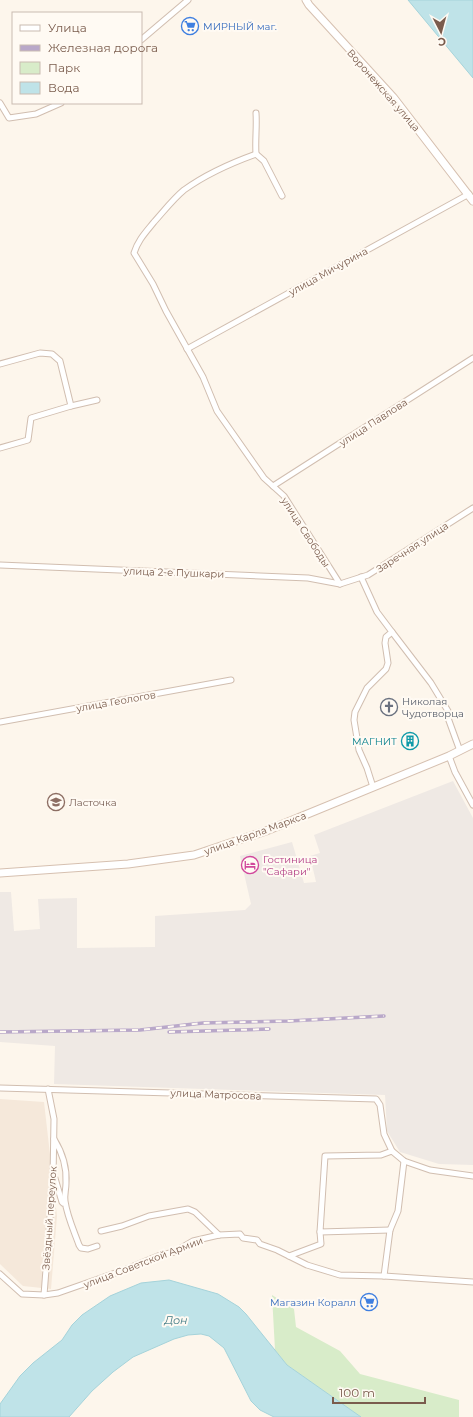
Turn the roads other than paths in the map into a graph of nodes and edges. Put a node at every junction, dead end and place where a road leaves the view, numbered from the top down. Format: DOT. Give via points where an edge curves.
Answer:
graph roads {
  1 [pos="188,0"];
  2 [pos="306,0"];
  3 [pos="142,39"];
  4 [pos="0,103"];
  5 [pos="59,104"];
  6 [pos="256,112"];
  7 [pos="256,154"];
  8 [pos="468,194"];
  9 [pos="282,196"];
  10 [pos="473,201"];
  11 [pos="187,349"];
  12 [pos="473,358"];
  13 [pos="0,364"];
  14 [pos="97,400"];
  15 [pos="71,406"];
  16 [pos="0,448"];
  17 [pos="273,486"];
  18 [pos="473,508"];
  19 [pos="0,565"];
  20 [pos="362,577"];
  21 [pos="340,584"];
  22 [pos="392,632"];
  23 [pos="231,680"];
  24 [pos="0,722"];
  25 [pos="473,744"];
  26 [pos="460,751"];
  27 [pos="449,756"];
  28 [pos="373,787"];
  29 [pos="473,805"];
  30 [pos="0,872"];
  31 [pos="0,1088"];
  32 [pos="48,1089"];
  33 [pos="53,1138"];
  34 [pos="392,1150"];
  35 [pos="404,1161"];
  36 [pos="53,1173"];
  37 [pos="473,1176"];
  38 [pos="66,1206"];
  39 [pos="390,1230"];
  40 [pos="101,1231"];
  41 [pos="320,1232"];
  42 [pos="219,1235"];
  43 [pos="97,1246"];
  44 [pos="289,1256"];
  45 [pos="0,1274"];
  46 [pos="384,1276"];
  47 [pos="473,1282"];
  48 [pos="44,1295"];
  1 -- 3 [label="street"];
  2 -- 8 [label="main road, Воронежская улица" via="394,97"];
  4 -- 5 [label="street" via="9,118 36,114"];
  6 -- 7 [label="street"];
  7 -- 9 [label="street" via="264,161"];
  7 -- 11 [label="street" via="233,162 183,191 137,244 134,253"];
  8 -- 10 [label="main road, Воронежская улица"];
  8 -- 11 [label="street, улица Мичурина"];
  11 -- 17 [label="street, улица Свободы" via="203,377 217,411 264,478"];
  12 -- 17 [label="street, улица Павлова"];
  13 -- 15 [label="street" via="40,353 52,354 60,361"];
  14 -- 15 [label="street"];
  15 -- 16 [label="street" via="31,418 28,440"];
  17 -- 21 [label="street, улица Свободы" via="284,496"];
  18 -- 20 [label="street, Заречная улица"];
  19 -- 21 [label="street, улица 2-е Пушкари" via="308,578"];
  20 -- 21 [label="street, Заречная улица"];
  20 -- 22 [label="street" via="377,612"];
  22 -- 26 [label="street" via="431,683 448,711 448,718"];
  22 -- 28 [label="street" via="386,637 385,643 388,663 386,669 367,688 355,712 354,720 359,750 368,768"];
  23 -- 24 [label="street, улица Геологов"];
  25 -- 26 [label="main road, улица Карла Маркса"];
  26 -- 27 [label="main road, улица Карла Маркса"];
  27 -- 28 [label="main road, улица Карла Маркса"];
  27 -- 29 [label="street"];
  28 -- 30 [label="main road, улица Карла Маркса" via="258,834 194,855 128,864"];
  31 -- 32 [label="street, улица Матросова"];
  32 -- 33 [label="street, Звёздный переулок" via="54,1119"];
  32 -- 34 [label="street, улица Матросова" via="376,1099 380,1105 384,1134"];
  33 -- 36 [label="street, Звёздный переулок"];
  33 -- 38 [label="street" via="61,1154 66,1176"];
  34 -- 35 [label="street"];
  34 -- 41 [label="street" via="381,1155 325,1156"];
  35 -- 37 [label="street" via="430,1170"];
  35 -- 39 [label="street" via="398,1211"];
  36 -- 38 [label="street" via="62,1202"];
  36 -- 48 [label="street, Звёздный переулок"];
  38 -- 43 [label="street" via="81,1248"];
  39 -- 41 [label="street"];
  39 -- 46 [label="street"];
  40 -- 42 [label="street, улица Советской Армии" via="149,1216 188,1209 195,1212"];
  41 -- 44 [label="street" via="321,1244"];
  42 -- 44 [label="street, улица Советской Армии" via="240,1234 243,1238 257,1240 260,1244"];
  42 -- 48 [label="street, улица Советской Армии" via="193,1241 174,1252 58,1293"];
  44 -- 46 [label="street, улица Советской Армии" via="340,1275"];
  45 -- 48 [label="street" via="22,1294"];
  46 -- 47 [label="street, улица Советской Армии"];
}
